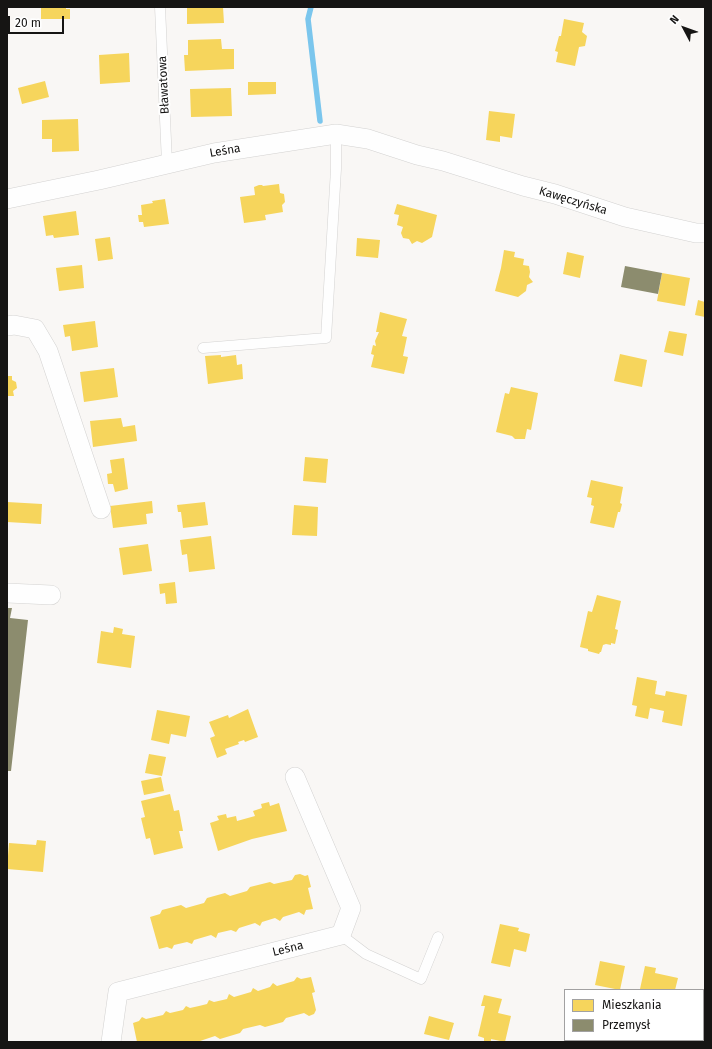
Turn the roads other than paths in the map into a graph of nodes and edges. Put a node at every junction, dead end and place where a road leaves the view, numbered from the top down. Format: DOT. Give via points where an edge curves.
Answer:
graph roads {
  1 [pos="160,7"];
  2 [pos="336,134"];
  3 [pos="444,161"];
  4 [pos="167,164"];
  5 [pos="7,199"];
  6 [pos="705,233"];
  7 [pos="7,326"];
  8 [pos="203,348"];
  9 [pos="101,509"];
  10 [pos="7,593"];
  11 [pos="51,595"];
  12 [pos="295,777"];
  13 [pos="341,935"];
  14 [pos="438,937"];
  15 [pos="111,1042"];
  1 -- 4 [label="lane, Bławatowa"];
  2 -- 3 [label="street, Leśna" via="368,139"];
  2 -- 4 [label="street, Leśna" via="214,153"];
  2 -- 8 [label="lane" via="326,338"];
  3 -- 6 [label="street, Kawęczyńska" via="625,217"];
  4 -- 5 [label="street, Leśna"];
  7 -- 9 [label="street" via="35,329 48,351"];
  10 -- 11 [label="street"];
  12 -- 13 [label="street" via="351,908"];
  13 -- 14 [label="lane" via="366,954 421,980"];
  13 -- 15 [label="street, Leśna" via="118,992"];
}
